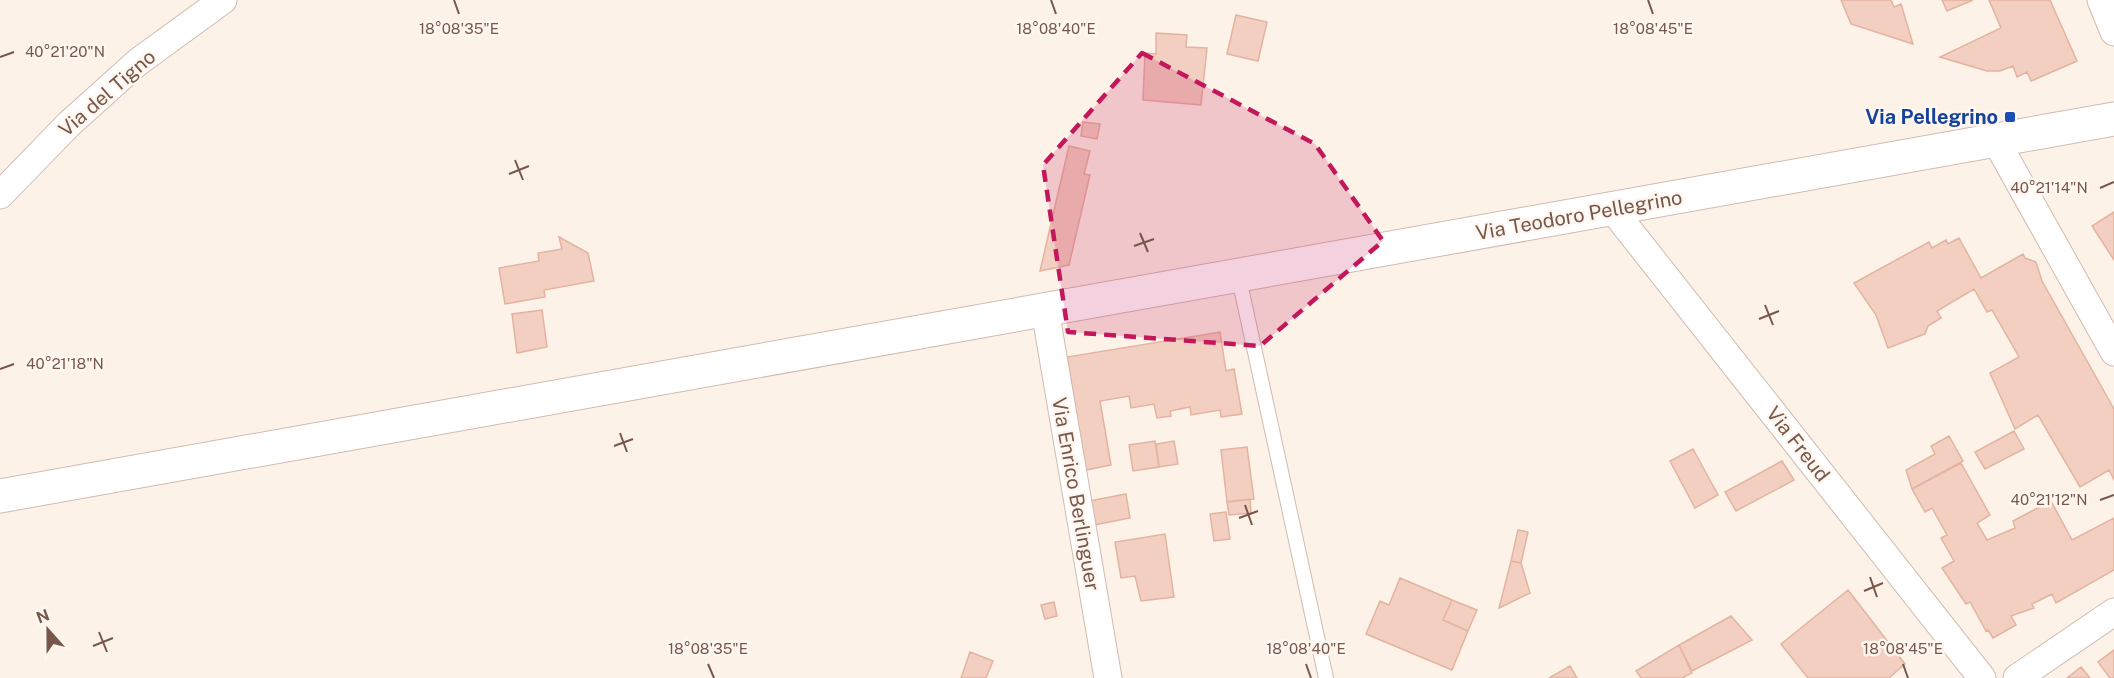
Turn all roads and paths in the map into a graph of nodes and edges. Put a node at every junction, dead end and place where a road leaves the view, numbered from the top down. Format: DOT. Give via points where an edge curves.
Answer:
graph roads {
  1 [pos="223,0"];
  2 [pos="2101,0"];
  3 [pos="2114,32"];
  4 [pos="2114,119"];
  5 [pos="1996,141"];
  6 [pos="0,195"];
  7 [pos="1613,210"];
  8 [pos="1238,274"];
  9 [pos="1044,310"];
  10 [pos="2114,352"];
  11 [pos="0,496"];
  12 [pos="2114,612"];
  13 [pos="1108,678"];
  14 [pos="1326,678"];
  15 [pos="1982,678"];
  16 [pos="2017,678"];
  1 -- 6 [label="street, Via del Tigno" via="138,62 69,124"];
  2 -- 3 [label="street"];
  4 -- 5 [label="street, Via Teodoro Pellegrino"];
  5 -- 7 [label="street, Via Teodoro Pellegrino"];
  5 -- 10 [label="street"];
  7 -- 8 [label="street, Via Teodoro Pellegrino"];
  7 -- 15 [label="street, Via Freud"];
  8 -- 9 [label="street, Via Teodoro Pellegrino"];
  8 -- 14 [label="lane"];
  9 -- 11 [label="street, Via Teodoro Pellegrino"];
  9 -- 13 [label="street, Via Enrico Berlinguer"];
  12 -- 16 [label="street"];
}
